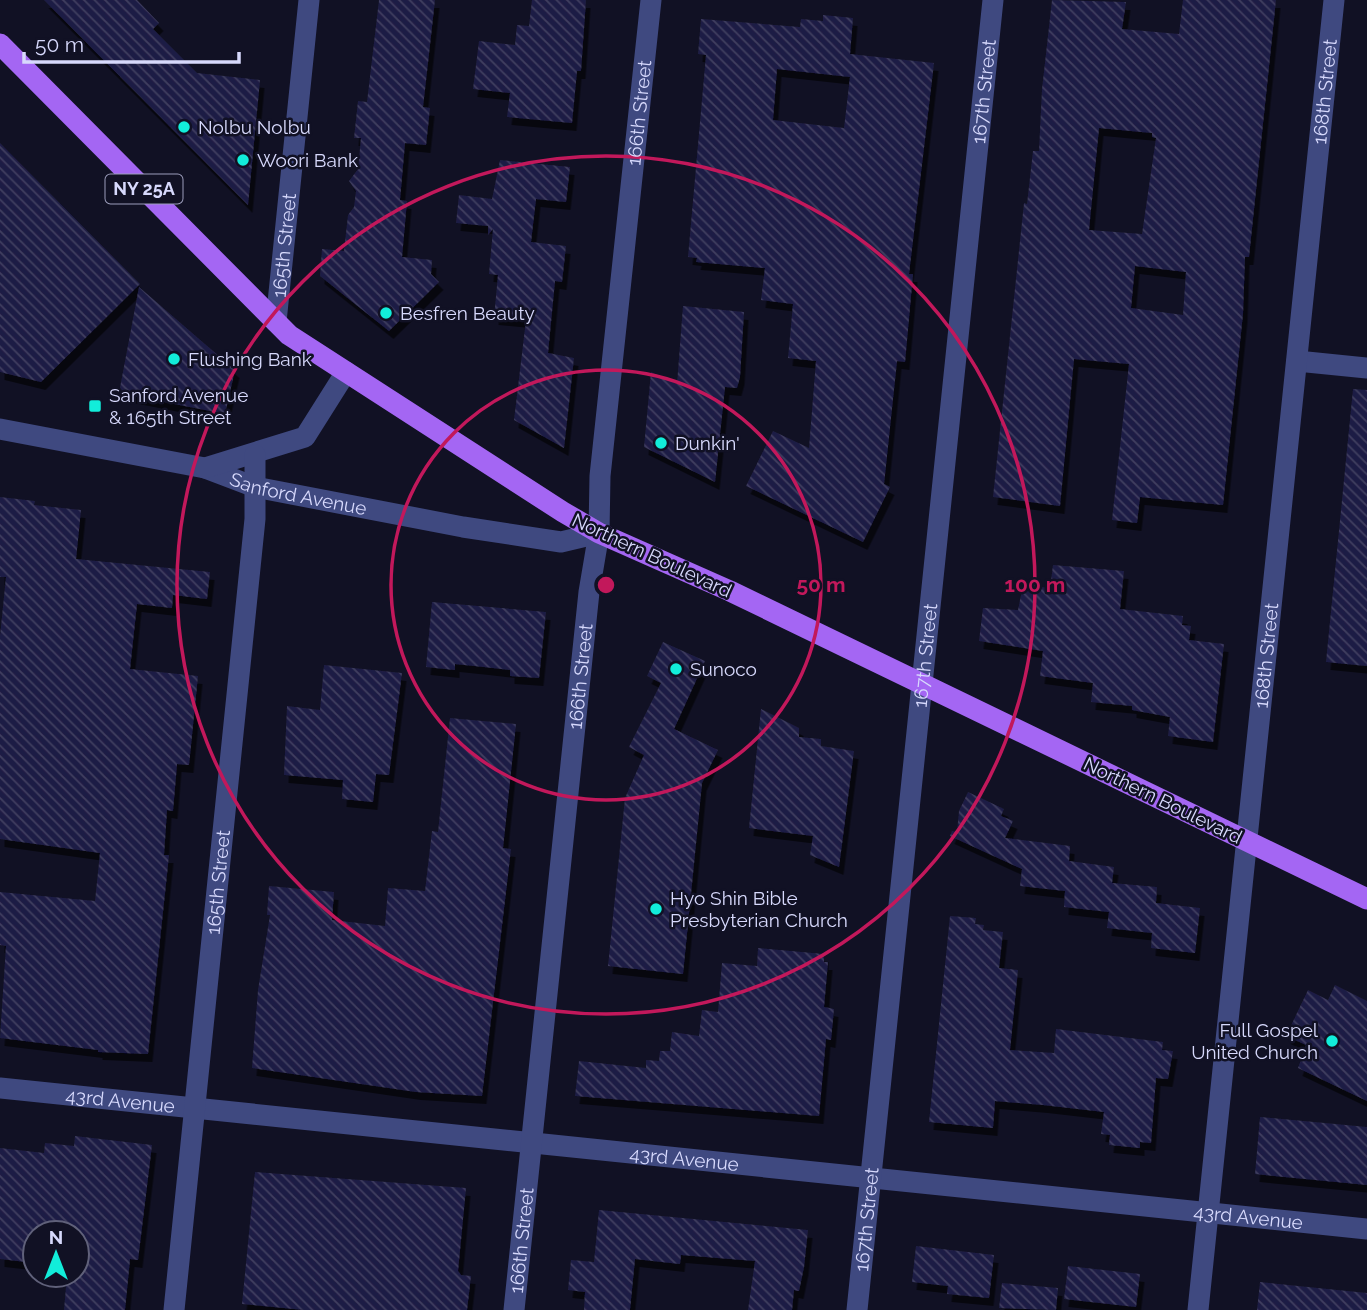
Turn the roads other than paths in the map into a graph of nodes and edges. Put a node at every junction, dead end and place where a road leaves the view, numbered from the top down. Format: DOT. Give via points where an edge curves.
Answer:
graph roads {
  1 [pos="309,0"];
  2 [pos="652,0"];
  3 [pos="993,0"];
  4 [pos="1334,0"];
  5 [pos="0,44"];
  6 [pos="282,329"];
  7 [pos="1297,361"];
  8 [pos="1367,368"];
  9 [pos="346,372"];
  10 [pos="0,429"];
  11 [pos="255,455"];
  12 [pos="205,468"];
  13 [pos="255,487"];
  14 [pos="598,533"];
  15 [pos="921,684"];
  16 [pos="1248,841"];
  17 [pos="1367,899"];
  18 [pos="0,1088"];
  19 [pos="195,1108"];
  20 [pos="531,1143"];
  21 [pos="871,1177"];
  22 [pos="1208,1213"];
  23 [pos="1367,1229"];
  24 [pos="174,1310"];
  25 [pos="514,1310"];
  26 [pos="857,1310"];
  27 [pos="1198,1310"];
  1 -- 6 [label="street, 165th Street"];
  2 -- 14 [label="street, 166th Street" via="600,476"];
  3 -- 15 [label="street, 167th Street"];
  4 -- 7 [label="street, 168th Street"];
  5 -- 6 [label="main road, Northern Boulevard / NY 25A"];
  6 -- 9 [label="main road, Northern Boulevard"];
  7 -- 8 [label="street"];
  7 -- 16 [label="street, 168th Street"];
  9 -- 11 [label="street" via="305,437"];
  9 -- 14 [label="main road, Northern Boulevard"];
  10 -- 12 [label="street, Sanford Avenue"];
  11 -- 12 [label="street"];
  11 -- 13 [label="street, 165th Street"];
  12 -- 13 [label="street, Sanford Avenue"];
  13 -- 14 [label="street, Sanford Avenue" via="561,542"];
  13 -- 19 [label="street, 165th Street"];
  14 -- 15 [label="main road, Northern Boulevard"];
  14 -- 20 [label="street, 166th Street"];
  15 -- 16 [label="main road, Northern Boulevard"];
  15 -- 21 [label="street, 167th Street"];
  16 -- 17 [label="main road, Northern Boulevard"];
  16 -- 22 [label="street, 168th Street"];
  18 -- 19 [label="street, 43rd Avenue"];
  19 -- 20 [label="street, 43rd Avenue"];
  19 -- 24 [label="street, 165th Street"];
  20 -- 21 [label="street, 43rd Avenue"];
  20 -- 25 [label="street, 166th Street"];
  21 -- 22 [label="street, 43rd Avenue"];
  21 -- 26 [label="street, 167th Street"];
  22 -- 23 [label="street, 43rd Avenue"];
  22 -- 27 [label="street, 168th Street"];
}
